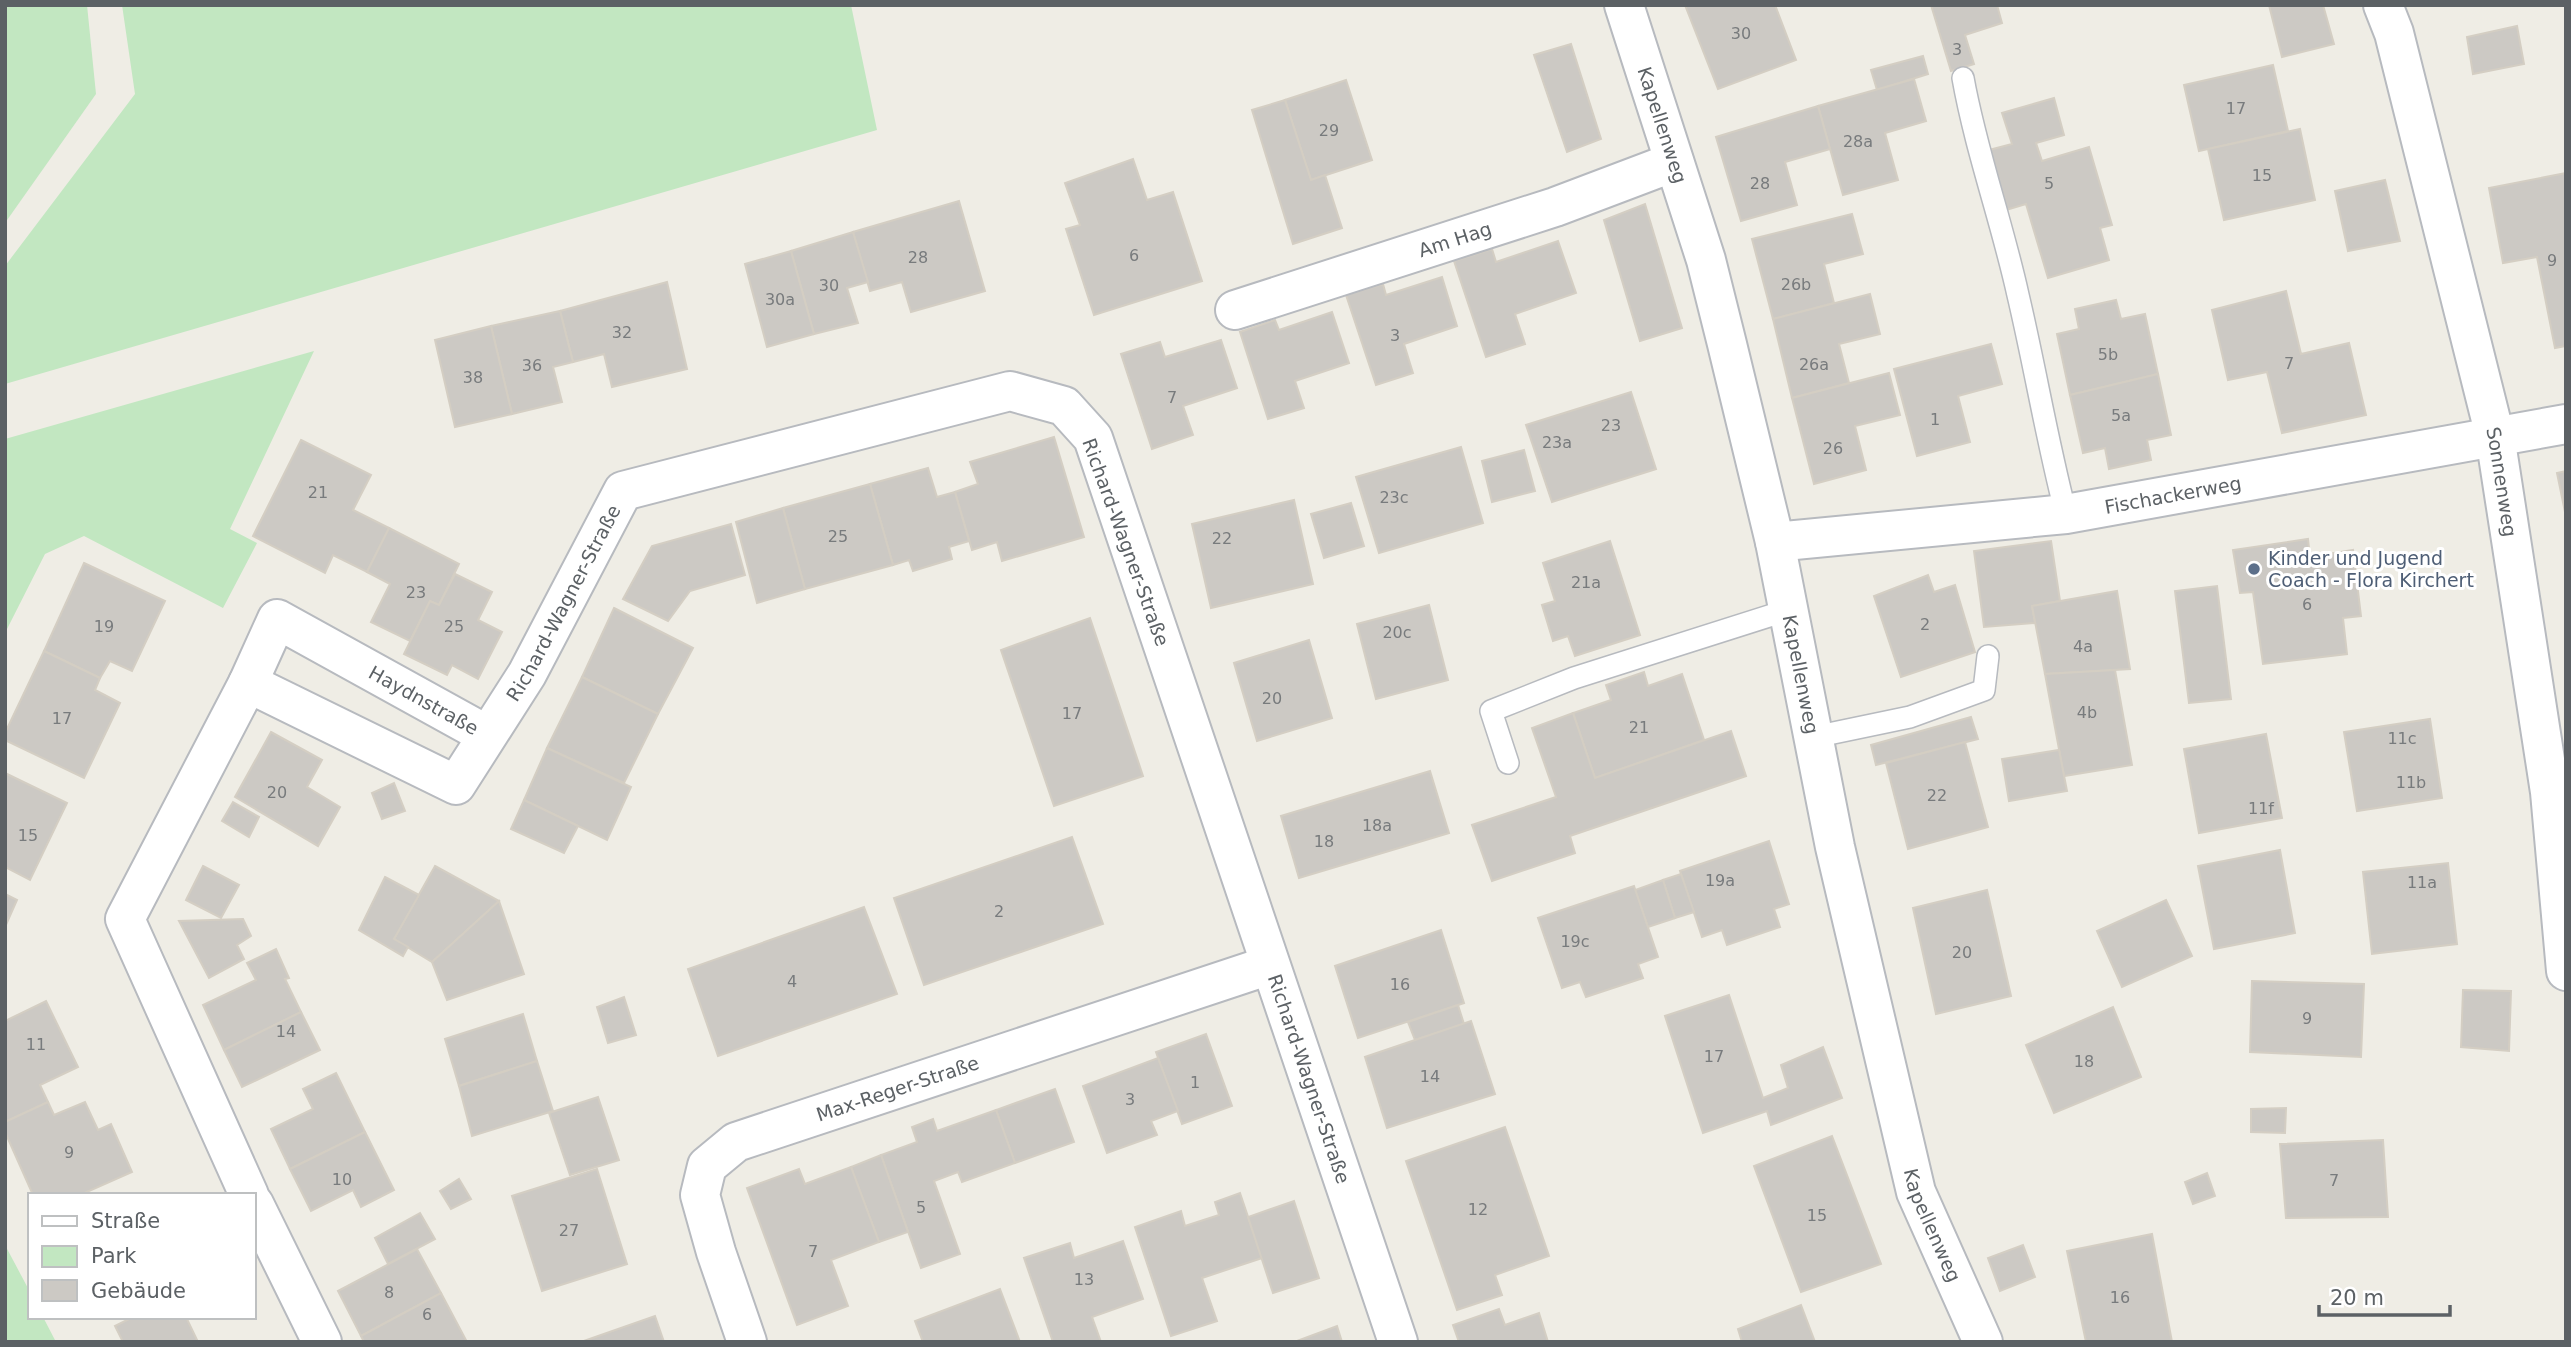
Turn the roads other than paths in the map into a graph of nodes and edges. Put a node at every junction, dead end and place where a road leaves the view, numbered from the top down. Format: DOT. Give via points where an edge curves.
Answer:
graph roads {
  1 [pos="1624,5"];
  2 [pos="2382,5"];
  3 [pos="1962,78"];
  4 [pos="1674,162"];
  5 [pos="1235,310"];
  6 [pos="2566,424"];
  7 [pos="2495,436"];
  8 [pos="2066,514"];
  9 [pos="1775,542"];
  10 [pos="1788,610"];
  11 [pos="1988,656"];
  12 [pos="248,683"];
  13 [pos="487,735"];
  14 [pos="1814,737"];
  15 [pos="1508,763"];
  16 [pos="1270,965"];
  17 [pos="2566,971"];
  18 [pos="248,1193"];
  19 [pos="256,1208"];
  20 [pos="322,1342"];
  21 [pos="747,1342"];
  22 [pos="1398,1342"];
  23 [pos="1983,1342"];
  1 -- 4 [label="street, Kapellenweg"];
  2 -- 7 [label="street, Sonnenweg" via="2395,33"];
  3 -- 8 [label="lane" via="2018,293"];
  4 -- 5 [label="street, Am Hag" via="1555,207"];
  4 -- 9 [label="street, Kapellenweg" via="1706,260"];
  6 -- 7 [label="street, Fischackerweg"];
  7 -- 8 [label="street, Fischackerweg"];
  7 -- 17 [label="street, Sonnenweg" via="2550,793"];
  8 -- 9 [label="street, Fischackerweg"];
  9 -- 10 [label="street, Kapellenweg"];
  10 -- 14 [label="street, Kapellenweg"];
  10 -- 15 [label="lane" via="1574,678 1490,711"];
  11 -- 14 [label="lane" via="1984,690 1910,717"];
  12 -- 13 [label="street, Haydnstraße" via="456,785"];
  12 -- 13 [label="street, Haydnstraße" via="278,619"];
  12 -- 18 [label="street, Haydnstraße" via="125,919"];
  13 -- 16 [label="street, Richard-Wagner-Straße" via="527,674 623,491 1010,391 1064,405 1093,438"];
  14 -- 23 [label="street, Kapellenweg" via="1835,847 1916,1192"];
  16 -- 21 [label="street, Max-Reger-Straße" via="736,1142 707,1166 700,1195"];
  16 -- 22 [label="street, Richard-Wagner-Straße"];
  19 -- 20 [label="street"];
}
